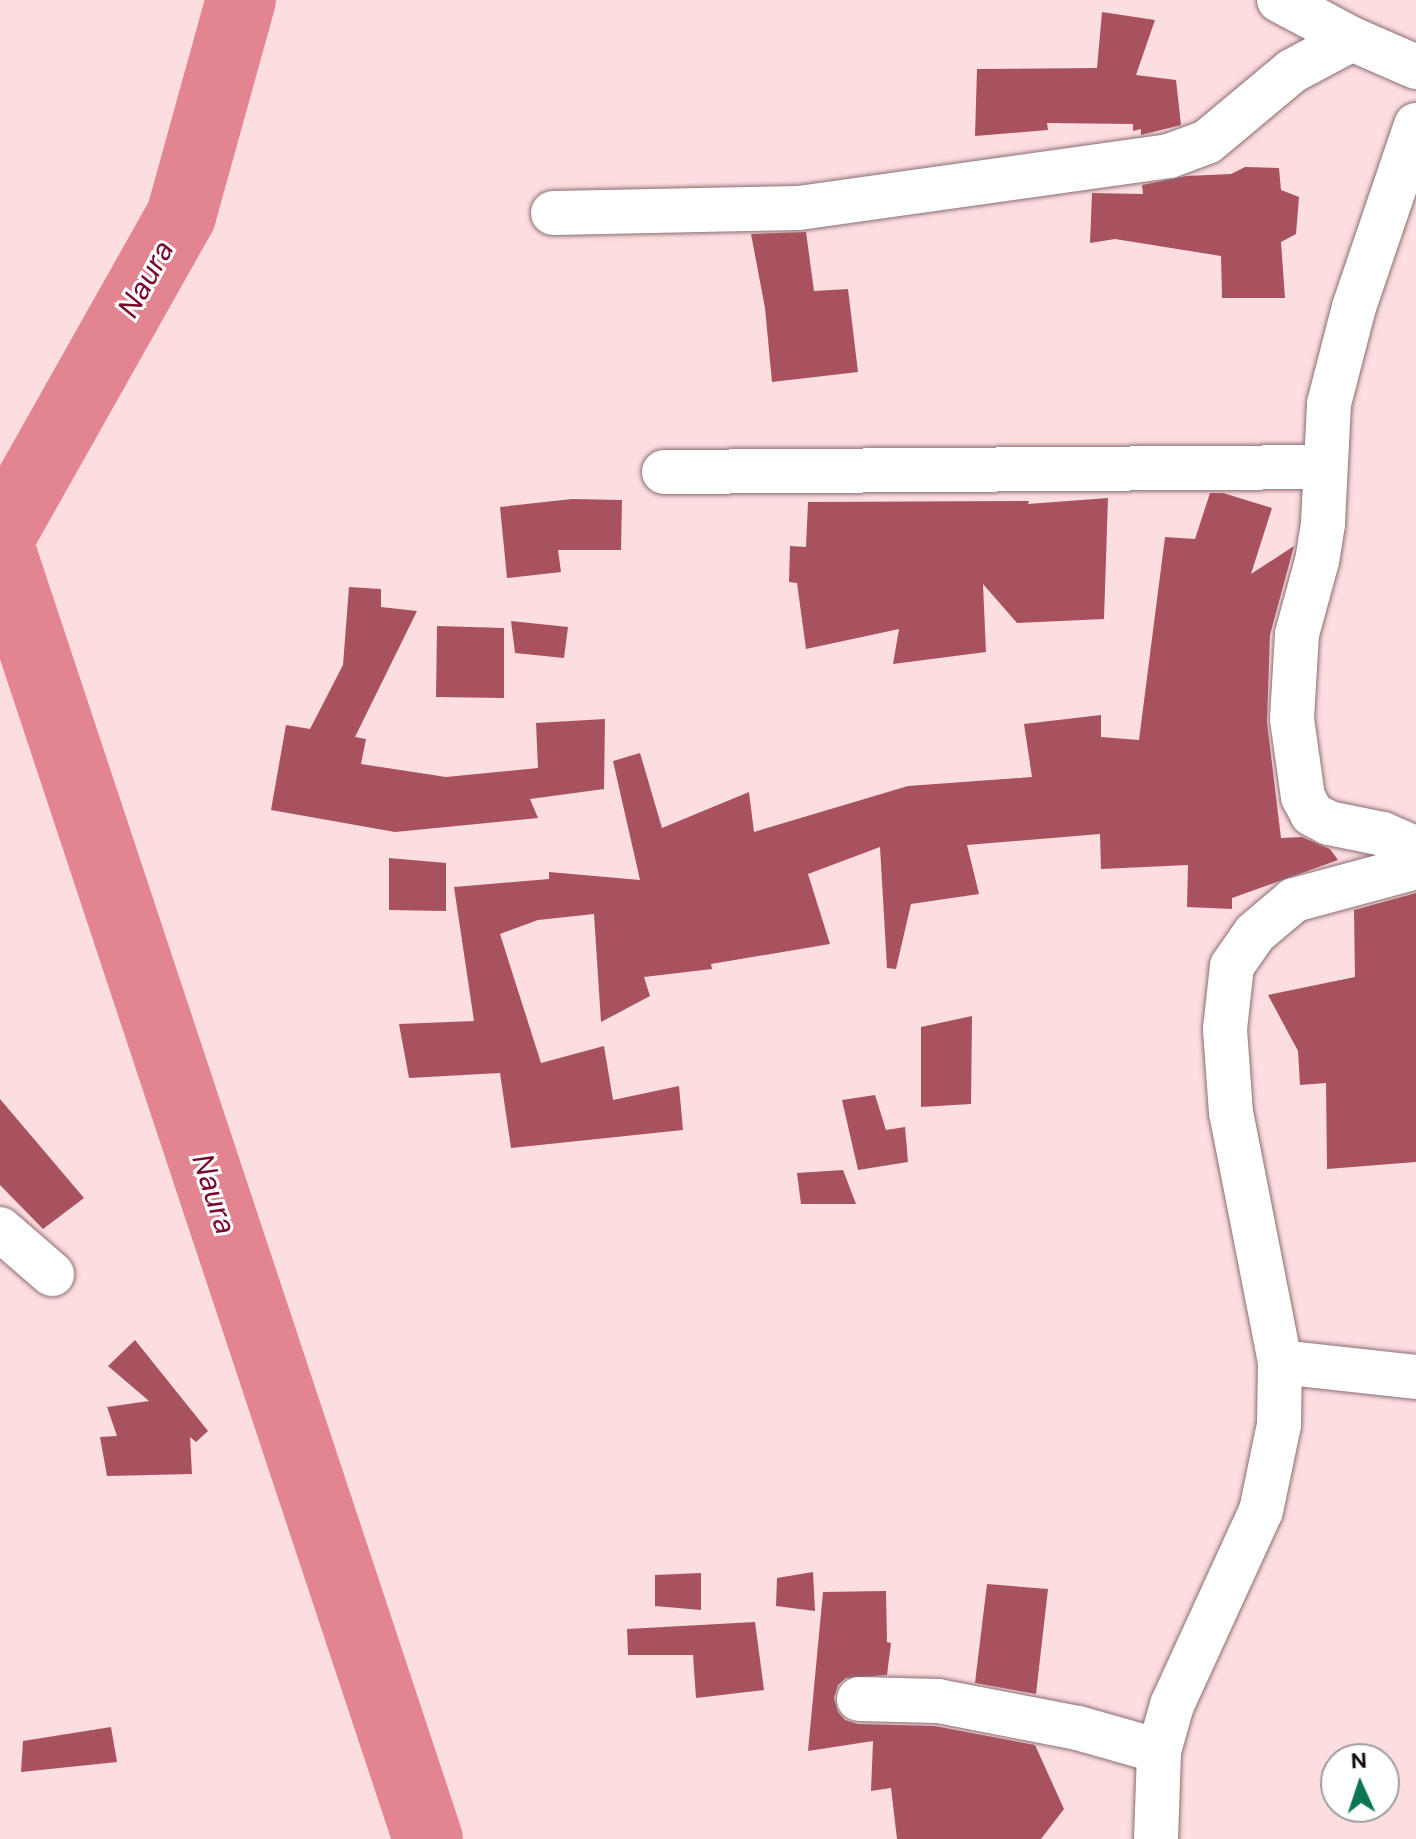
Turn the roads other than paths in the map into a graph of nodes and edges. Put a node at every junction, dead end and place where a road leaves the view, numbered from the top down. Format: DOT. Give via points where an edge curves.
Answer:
graph roads {
  1 [pos="1279,0"];
  2 [pos="1352,39"];
  3 [pos="1416,67"];
  4 [pos="1416,125"];
  5 [pos="553,213"];
  6 [pos="1323,467"];
  7 [pos="664,472"];
  8 [pos="1416,849"];
  9 [pos="1416,867"];
  10 [pos="0,1229"];
  11 [pos="52,1274"];
  12 [pos="1280,1362"];
  13 [pos="1416,1377"];
  14 [pos="859,1699"];
  15 [pos="1159,1751"];
  16 [pos="1156,1839"];
  1 -- 2 [label="street"];
  2 -- 3 [label="street"];
  2 -- 5 [label="street" via="1292,71 1207,142 1169,156 799,208"];
  4 -- 6 [label="street" via="1341,350"];
  6 -- 7 [label="street"];
  6 -- 8 [label="street" via="1323,524 1297,634 1292,719 1303,797 1312,814 1329,823 1383,834"];
  9 -- 12 [label="street" via="1294,900 1255,933 1232,966 1225,1029 1231,1113"];
  10 -- 11 [label="street"];
  12 -- 13 [label="street"];
  12 -- 15 [label="street" via="1279,1425 1261,1511 1172,1705"];
  14 -- 15 [label="street" via="938,1701 1078,1728"];
  15 -- 16 [label="street"];
}
